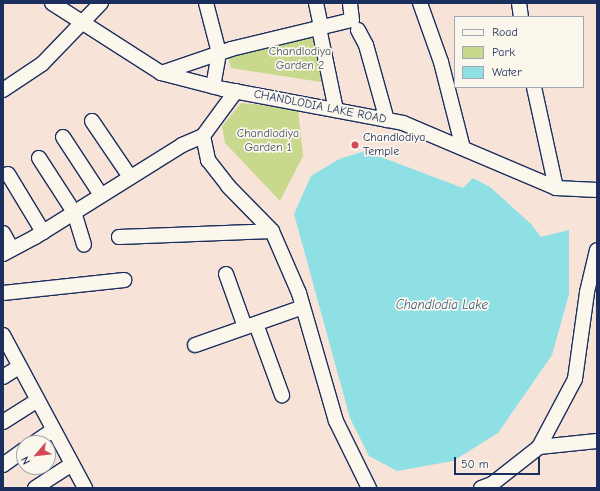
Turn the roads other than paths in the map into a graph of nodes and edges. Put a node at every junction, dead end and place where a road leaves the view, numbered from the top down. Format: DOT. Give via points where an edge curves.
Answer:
graph roads {
  1 [pos="52,3"];
  2 [pos="101,3"];
  3 [pos="206,3"];
  4 [pos="316,3"];
  5 [pos="350,3"];
  6 [pos="420,3"];
  7 [pos="519,3"];
  8 [pos="521,16"];
  9 [pos="82,24"];
  10 [pos="320,28"];
  11 [pos="358,30"];
  12 [pos="219,53"];
  13 [pos="161,73"];
  14 [pos="213,86"];
  15 [pos="534,88"];
  16 [pos="3,90"];
  17 [pos="236,91"];
  18 [pos="336,110"];
  19 [pos="388,120"];
  20 [pos="92,121"];
  21 [pos="204,136"];
  22 [pos="63,137"];
  23 [pos="462,148"];
  24 [pos="39,158"];
  25 [pos="8,174"];
  26 [pos="130,177"];
  27 [pos="556,188"];
  28 [pos="597,190"];
  29 [pos="101,195"];
  30 [pos="74,212"];
  31 [pos="272,231"];
  32 [pos="43,232"];
  33 [pos="3,233"];
  34 [pos="119,237"];
  35 [pos="84,244"];
  36 [pos="597,250"];
  37 [pos="8,252"];
  38 [pos="226,274"];
  39 [pos="594,279"];
  40 [pos="124,280"];
  41 [pos="3,294"];
  42 [pos="303,307"];
  43 [pos="250,326"];
  44 [pos="3,336"];
  45 [pos="195,345"];
  46 [pos="19,367"];
  47 [pos="3,377"];
  48 [pos="282,395"];
  49 [pos="38,400"];
  50 [pos="3,422"];
  51 [pos="53,430"];
  52 [pos="46,435"];
  53 [pos="597,441"];
  54 [pos="539,446"];
  55 [pos="16,456"];
  56 [pos="72,464"];
  57 [pos="3,465"];
  58 [pos="35,488"];
  59 [pos="84,488"];
  60 [pos="370,488"];
  61 [pos="482,488"];
  1 -- 9 [label="street, CHANDLODIA LAKE ROAD"];
  2 -- 9 [label="street"];
  3 -- 12 [label="street"];
  4 -- 10 [label="street"];
  5 -- 10 [label="street" via="352,20"];
  6 -- 23 [label="street" via="441,62"];
  7 -- 8 [label="street"];
  9 -- 13 [label="street, CHANDLODIA LAKE ROAD"];
  9 -- 16 [label="street" via="42,64"];
  10 -- 12 [label="street"];
  10 -- 18 [label="street"];
  11 -- 19 [label="street" via="366,45"];
  12 -- 13 [label="street"];
  12 -- 14 [label="street"];
  13 -- 14 [label="street, CHANDLODIA LAKE ROAD"];
  14 -- 17 [label="street, CHANDLODIA LAKE ROAD"];
  15 -- 27 [label="street"];
  17 -- 18 [label="street, CHANDLODIA LAKE ROAD"];
  17 -- 21 [label="street"];
  18 -- 19 [label="street, CHANDLODIA LAKE ROAD"];
  19 -- 23 [label="street, CHANDLODIA LAKE ROAD" via="403,122"];
  20 -- 26 [label="street"];
  21 -- 26 [label="street" via="182,144"];
  21 -- 31 [label="street" via="208,160 228,186"];
  22 -- 29 [label="street"];
  23 -- 27 [label="street, CHANDLODIA LAKE ROAD"];
  24 -- 30 [label="street"];
  25 -- 32 [label="street"];
  26 -- 29 [label="street"];
  27 -- 28 [label="street, CHANDLODIA LAKE ROAD"];
  29 -- 30 [label="street"];
  30 -- 32 [label="street"];
  30 -- 35 [label="street"];
  31 -- 34 [label="street"];
  31 -- 42 [label="street"];
  32 -- 37 [label="street"];
  33 -- 37 [label="street"];
  36 -- 39 [label="street"];
  38 -- 43 [label="street"];
  39 -- 54 [label="street" via="575,379"];
  40 -- 41 [label="street"];
  42 -- 43 [label="street"];
  42 -- 60 [label="street" via="336,421"];
  43 -- 45 [label="street"];
  43 -- 48 [label="street"];
  44 -- 46 [label="street"];
  46 -- 47 [label="street"];
  46 -- 49 [label="street"];
  49 -- 50 [label="street"];
  49 -- 51 [label="street"];
  51 -- 52 [label="street"];
  51 -- 56 [label="street"];
  53 -- 54 [label="street"];
  54 -- 61 [label="street" via="492,484"];
  55 -- 57 [label="street"];
  56 -- 58 [label="street"];
  56 -- 59 [label="street"];
}
